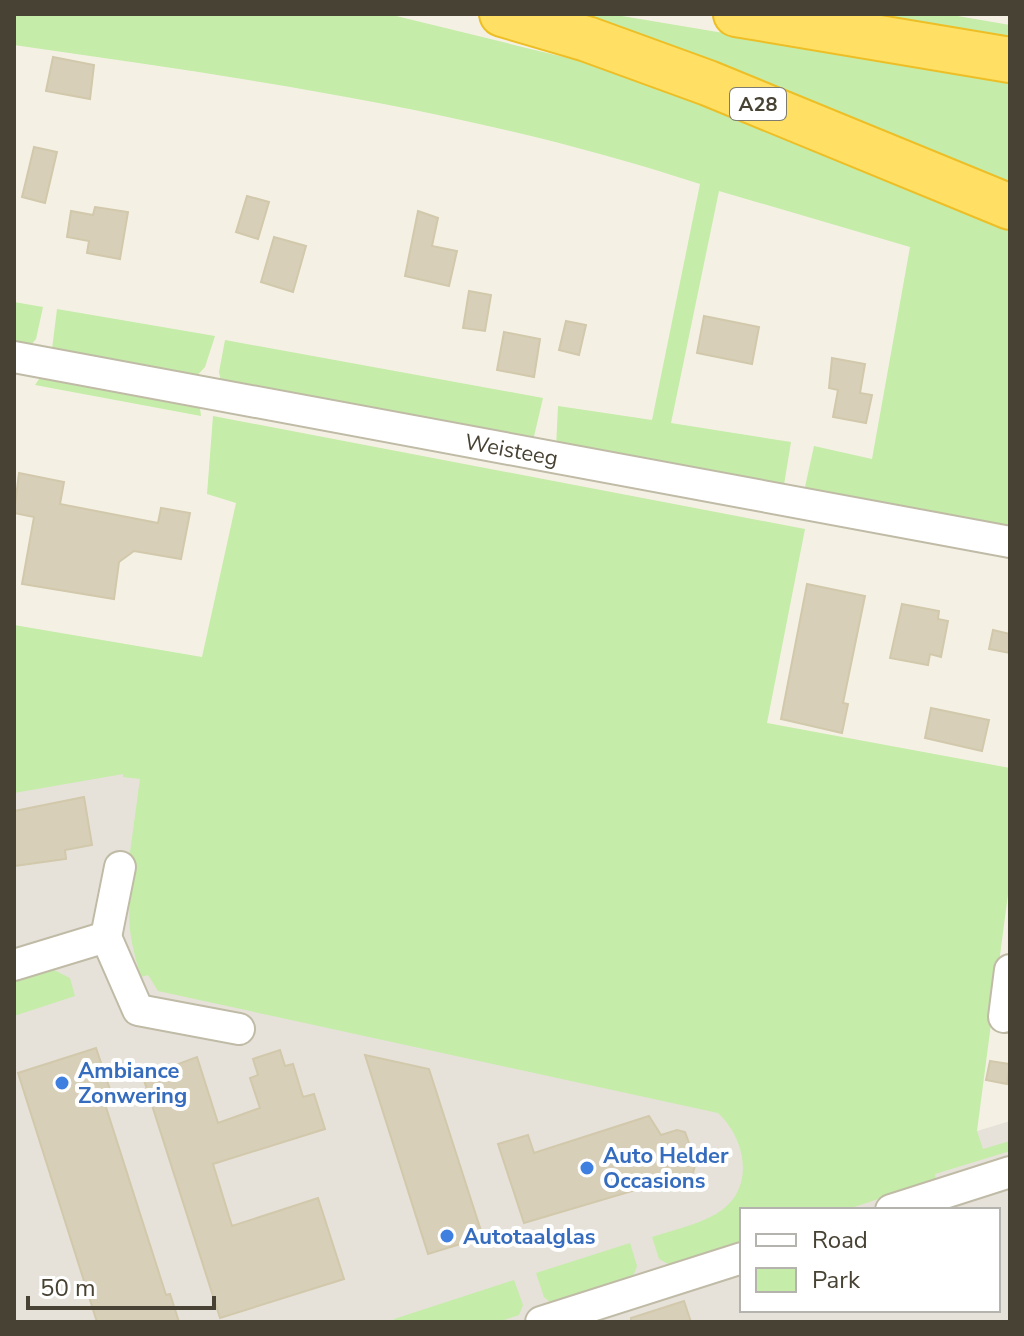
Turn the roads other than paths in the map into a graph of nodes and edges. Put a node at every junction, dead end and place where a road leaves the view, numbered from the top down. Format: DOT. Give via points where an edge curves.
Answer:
graph roads {
  1 [pos="502,14"];
  2 [pos="736,14"];
  3 [pos="1010,60"];
  4 [pos="1010,207"];
  5 [pos="14,357"];
  6 [pos="1010,542"];
  7 [pos="120,867"];
  8 [pos="106,937"];
  9 [pos="14,965"];
  10 [pos="1010,970"];
  11 [pos="1004,1017"];
  12 [pos="239,1029"];
  13 [pos="1010,1172"];
  14 [pos="897,1208"];
  15 [pos="740,1259"];
  16 [pos="541,1322"];
  1 -- 4 [label="highway, A28" via="681,72"];
  2 -- 3 [label="highway"];
  5 -- 6 [label="street, Weisteeg"];
  7 -- 8 [label="street"];
  8 -- 9 [label="street"];
  8 -- 12 [label="street" via="138,1010"];
  10 -- 11 [label="street"];
  13 -- 14 [label="street"];
  15 -- 16 [label="street"];
}
